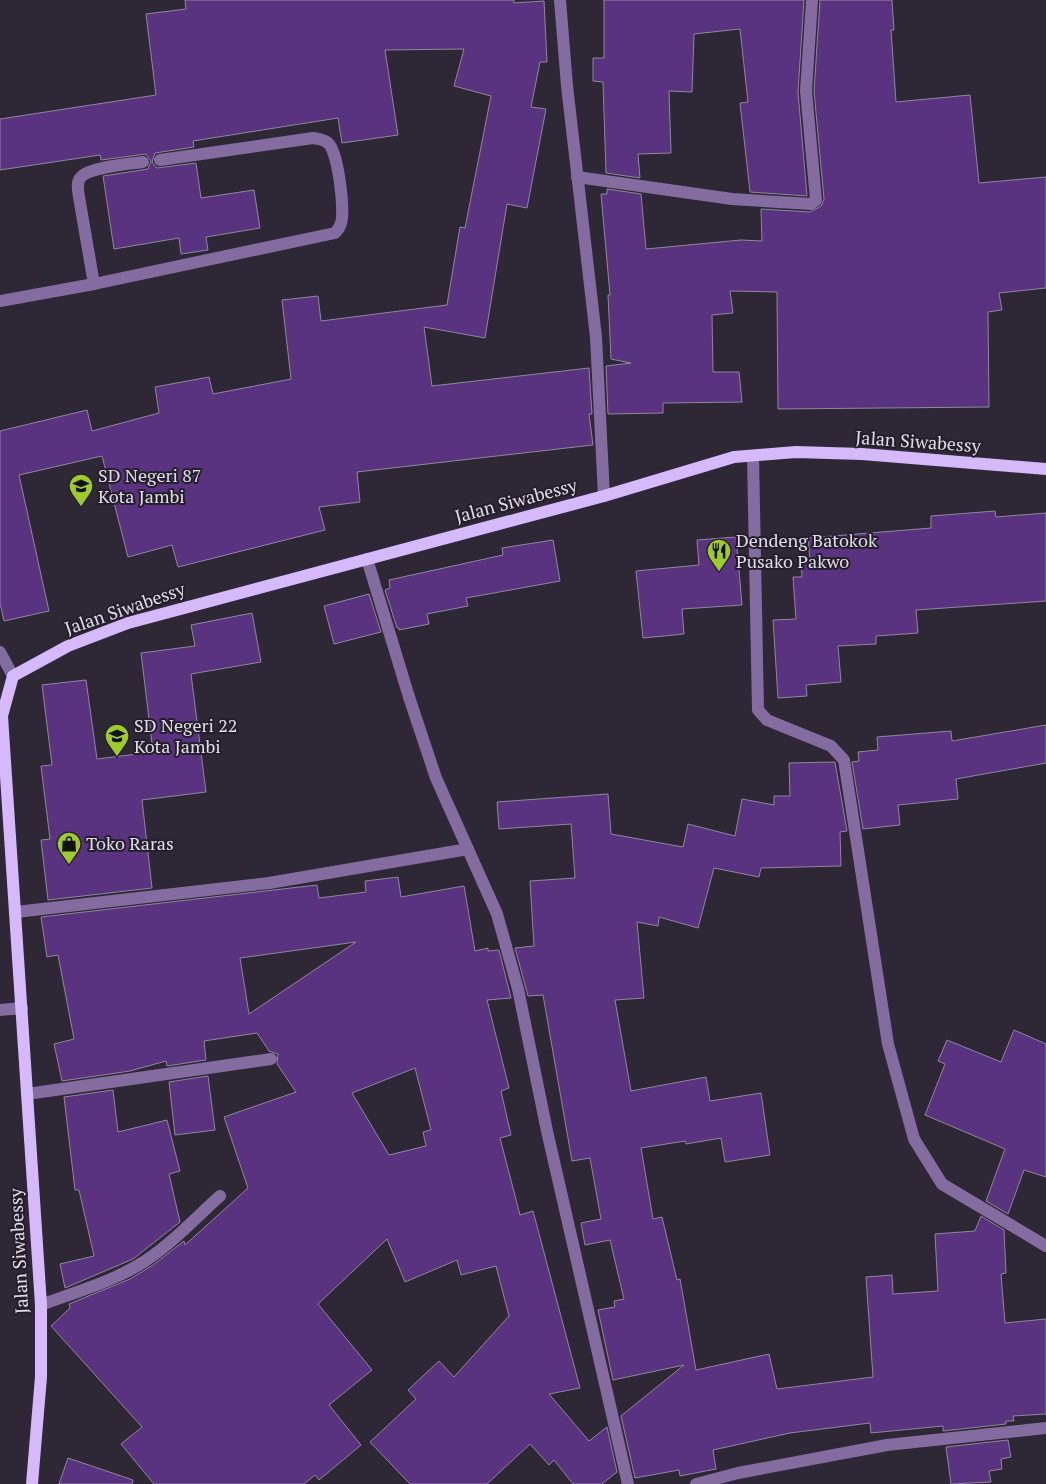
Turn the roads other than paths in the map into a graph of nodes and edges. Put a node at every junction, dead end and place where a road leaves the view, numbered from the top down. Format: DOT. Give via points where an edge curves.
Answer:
graph roads {
  1 [pos="560,0"];
  2 [pos="812,0"];
  3 [pos="160,160"];
  4 [pos="144,162"];
  5 [pos="577,177"];
  6 [pos="94,284"];
  7 [pos="0,301"];
  8 [pos="753,456"];
  9 [pos="1046,469"];
  10 [pos="604,496"];
  11 [pos="367,559"];
  12 [pos="0,652"];
  13 [pos="13,676"];
  14 [pos="1,716"];
  15 [pos="468,848"];
  16 [pos="16,912"];
  17 [pos="22,1008"];
  18 [pos="0,1010"];
  19 [pos="271,1059"];
  20 [pos="27,1094"];
  21 [pos="220,1196"];
  22 [pos="1046,1246"];
  23 [pos="41,1305"];
  24 [pos="1046,1428"];
  25 [pos="32,1484"];
  26 [pos="628,1484"];
  27 [pos="696,1484"];
  1 -- 5 [label="street"];
  2 -- 5 [label="street" via="806,91 816,200 811,204 732,199"];
  3 -- 6 [label="street" via="321,139 334,151 342,221 335,233"];
  4 -- 6 [label="street" via="88,172 77,184"];
  5 -- 10 [label="street" via="596,337"];
  6 -- 7 [label="street"];
  8 -- 9 [label="main road, Jalan Siwabessy" via="796,452 862,454"];
  8 -- 10 [label="main road, Jalan Siwabessy" via="734,457"];
  8 -- 22 [label="street" via="758,710 767,720 831,746 844,760 888,1044 914,1139 942,1184"];
  10 -- 11 [label="main road, Jalan Siwabessy"];
  11 -- 13 [label="main road, Jalan Siwabessy" via="128,623 68,646"];
  11 -- 15 [label="street" via="430,760"];
  12 -- 13 [label="street"];
  13 -- 14 [label="main road, Jalan Siwabessy"];
  14 -- 16 [label="main road, Jalan Siwabessy"];
  15 -- 16 [label="street" via="268,883"];
  15 -- 26 [label="street" via="497,914 518,989"];
  16 -- 17 [label="main road, Jalan Siwabessy"];
  17 -- 18 [label="street"];
  17 -- 20 [label="main road, Jalan Siwabessy"];
  19 -- 20 [label="street"];
  20 -- 23 [label="main road, Jalan Siwabessy"];
  21 -- 23 [label="street" via="136,1267"];
  23 -- 25 [label="main road, Jalan Siwabessy" via="40,1377"];
  24 -- 27 [label="street" via="887,1445"];
}
